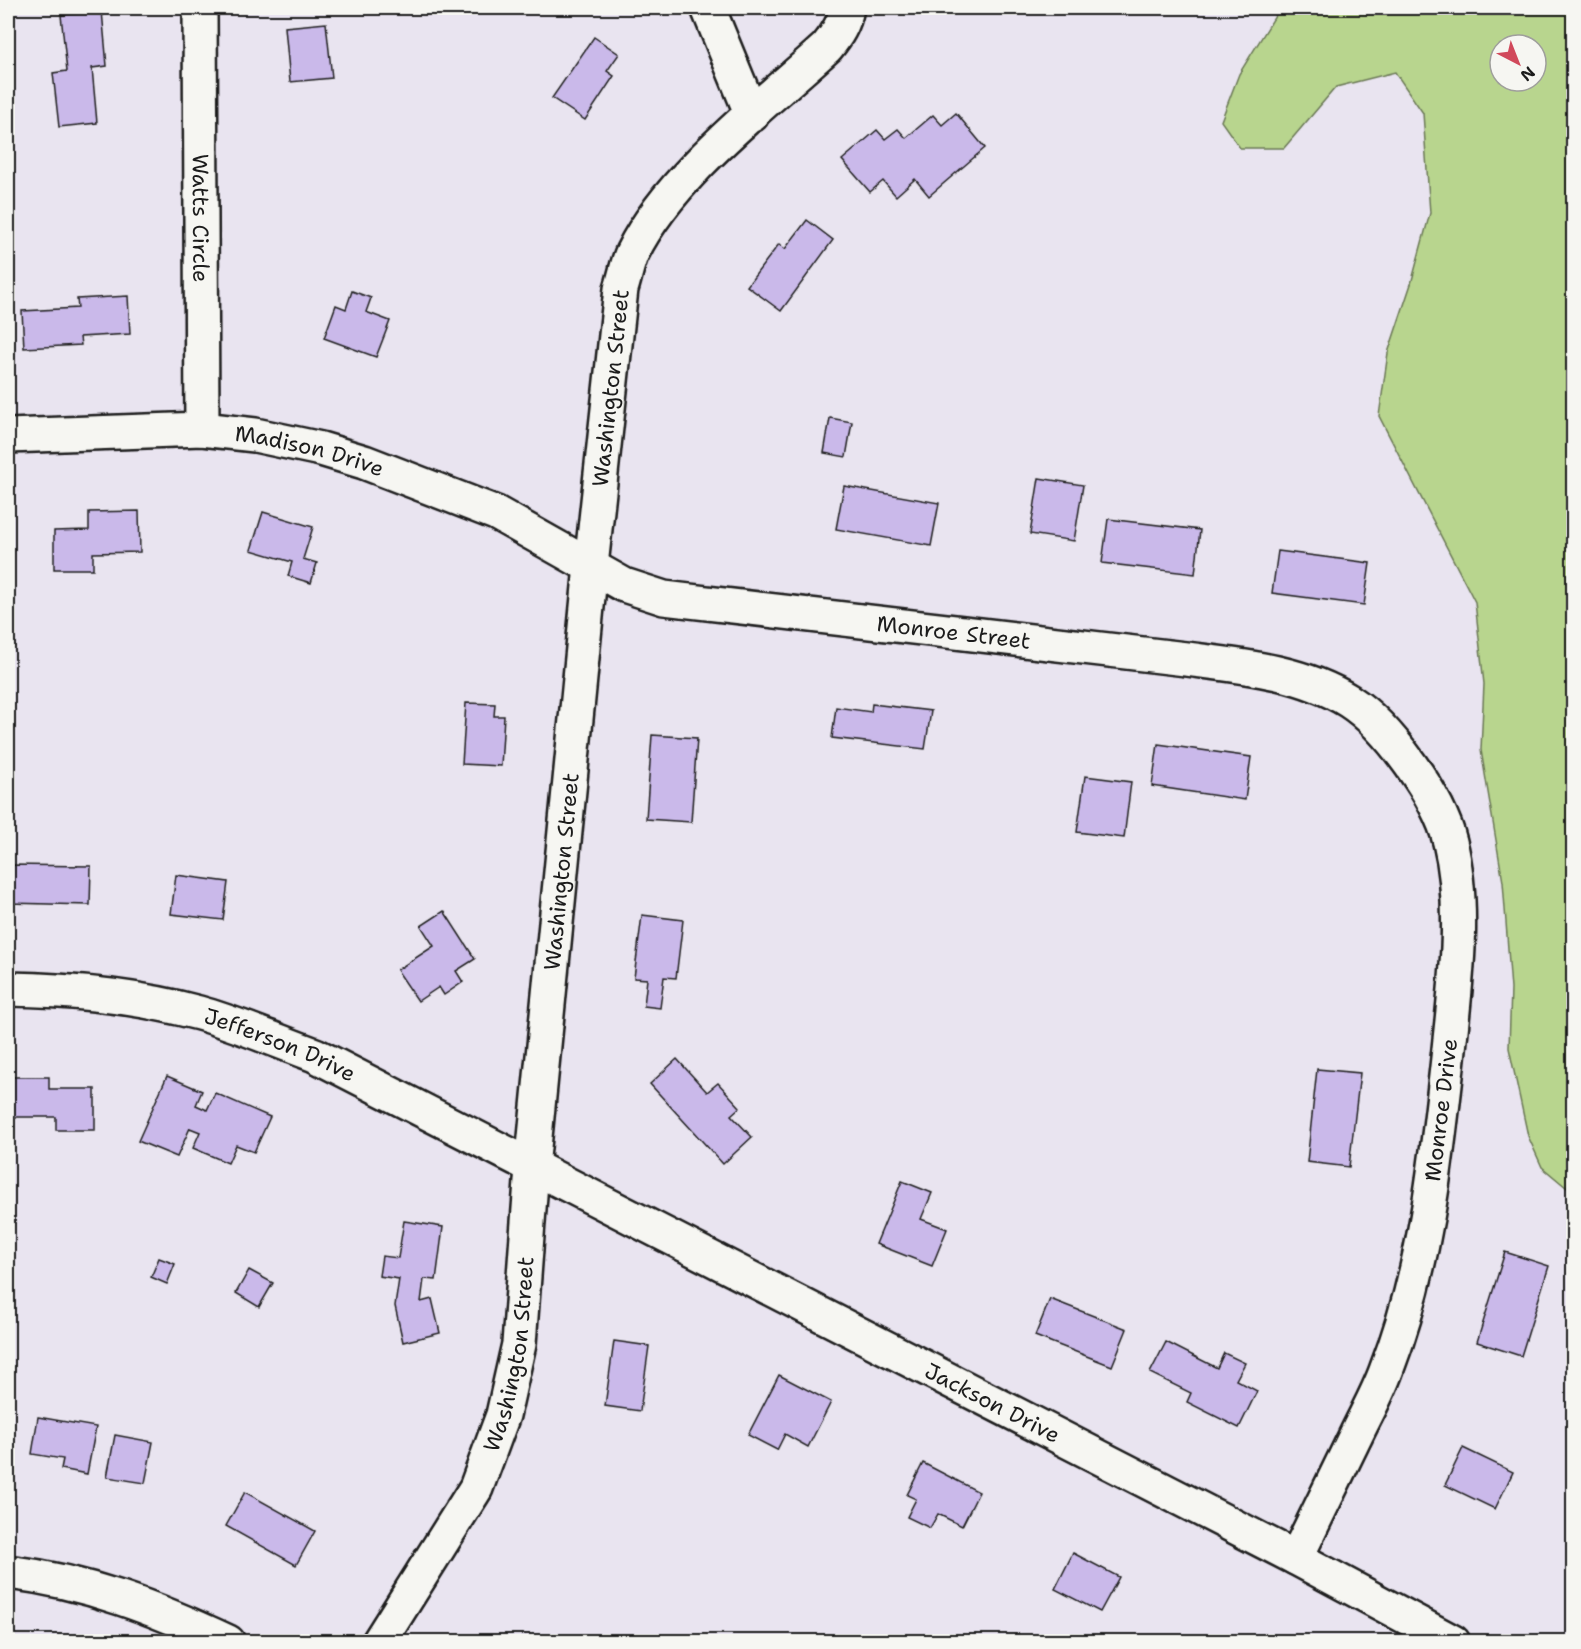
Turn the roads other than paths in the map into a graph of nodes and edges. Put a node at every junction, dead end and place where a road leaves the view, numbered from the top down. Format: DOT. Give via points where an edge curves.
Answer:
graph roads {
  1 [pos="200,8"];
  2 [pos="708,8"];
  3 [pos="847,8"];
  4 [pos="752,115"];
  5 [pos="202,429"];
  6 [pos="8,436"];
  7 [pos="591,566"];
  8 [pos="1321,687"];
  9 [pos="8,988"];
  10 [pos="532,1168"];
  11 [pos="1296,1558"];
  12 [pos="8,1572"];
  13 [pos="228,1641"];
  14 [pos="379,1641"];
  15 [pos="1453,1641"];
  1 -- 5 [label="street, Watts Circle"];
  2 -- 4 [label="street"];
  3 -- 4 [label="street, Washington Street" via="845,20 827,47"];
  4 -- 7 [label="street, Washington Street" via="673,193 649,223 631,255 621,289"];
  5 -- 6 [label="street, Madison Drive"];
  5 -- 7 [label="street, Madison Drive" via="255,435 364,462 496,513"];
  7 -- 8 [label="street, Monroe Street" via="624,585 664,598 1186,659 1284,675"];
  7 -- 10 [label="street, Washington Street"];
  8 -- 11 [label="street, Monroe Drive" via="1370,717 1421,781 1449,838 1459,905 1437,1154 1411,1296 1386,1372"];
  9 -- 10 [label="street, Jefferson Drive" via="127,998 199,1013 315,1055"];
  10 -- 11 [label="street, Jackson Drive"];
  10 -- 14 [label="street, Washington Street" via="519,1344 503,1415 476,1488"];
  11 -- 15 [label="street, Jackson Drive"];
  12 -- 13 [label="street" via="97,1589"];
}
